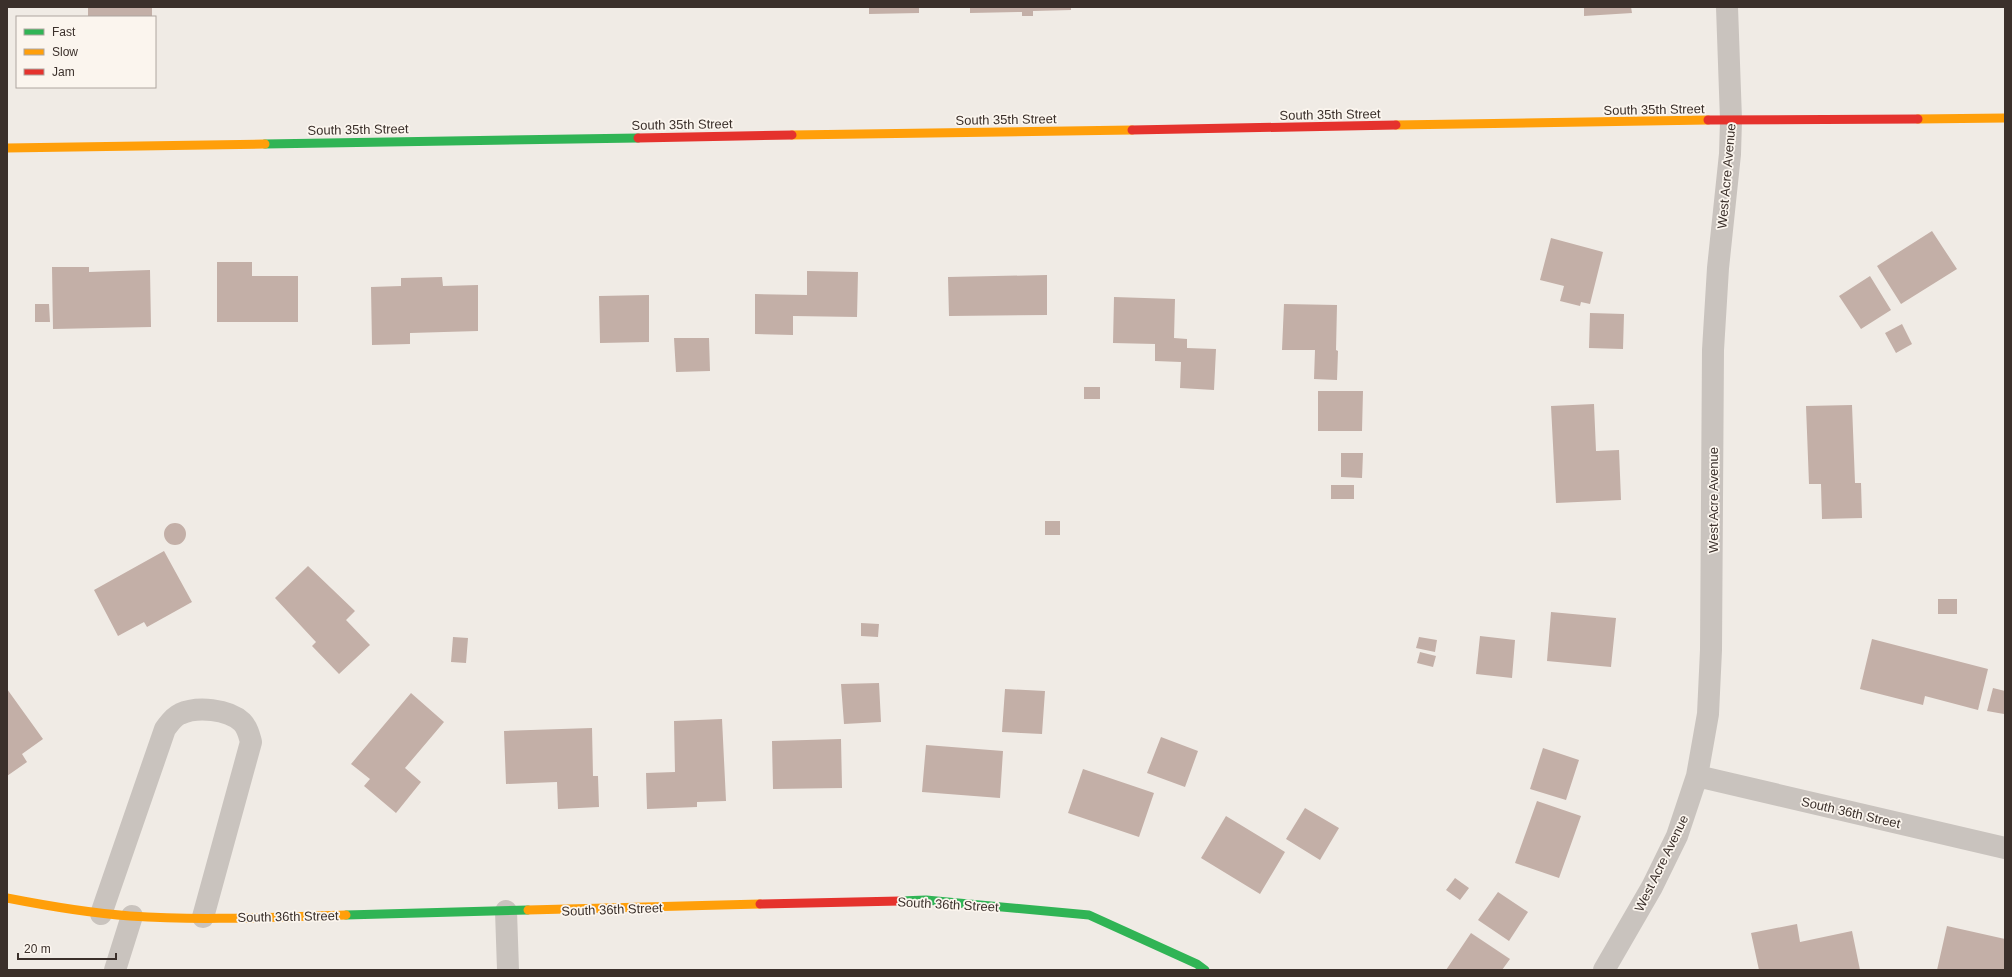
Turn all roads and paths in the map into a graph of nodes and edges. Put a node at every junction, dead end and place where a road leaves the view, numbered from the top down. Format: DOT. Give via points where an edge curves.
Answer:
graph roads {
  1 [pos="1727,7"];
  2 [pos="2005,118"];
  3 [pos="1731,120"];
  4 [pos="7,148"];
  5 [pos="1697,776"];
  6 [pos="2005,848"];
  7 [pos="7,898"];
  8 [pos="506,911"];
  9 [pos="102,914"];
  10 [pos="132,916"];
  11 [pos="203,917"];
  12 [pos="115,970"];
  13 [pos="508,970"];
  14 [pos="1205,970"];
  15 [pos="1604,970"];
  1 -- 3 [label="street, West Acre Avenue"];
  2 -- 3 [label="street, South 35th Street"];
  3 -- 4 [label="street, South 35th Street"];
  3 -- 5 [label="street, West Acre Avenue" via="1713,350 1711,650 1708,714"];
  5 -- 6 [label="street, South 36th Street"];
  5 -- 15 [label="street, West Acre Avenue" via="1677,836 1652,887"];
  7 -- 9 [label="street, South 36th Street"];
  8 -- 11 [label="street, South 36th Street"];
  8 -- 13 [label="street"];
  8 -- 14 [label="street, South 36th Street" via="926,900 1089,915"];
  9 -- 10 [label="street, South 36th Street"];
  9 -- 11 [label="street" via="165,730 173,718 180,714 210,710 229,714 242,722 251,742"];
  10 -- 11 [label="street, South 36th Street"];
  10 -- 12 [label="street"];
}
